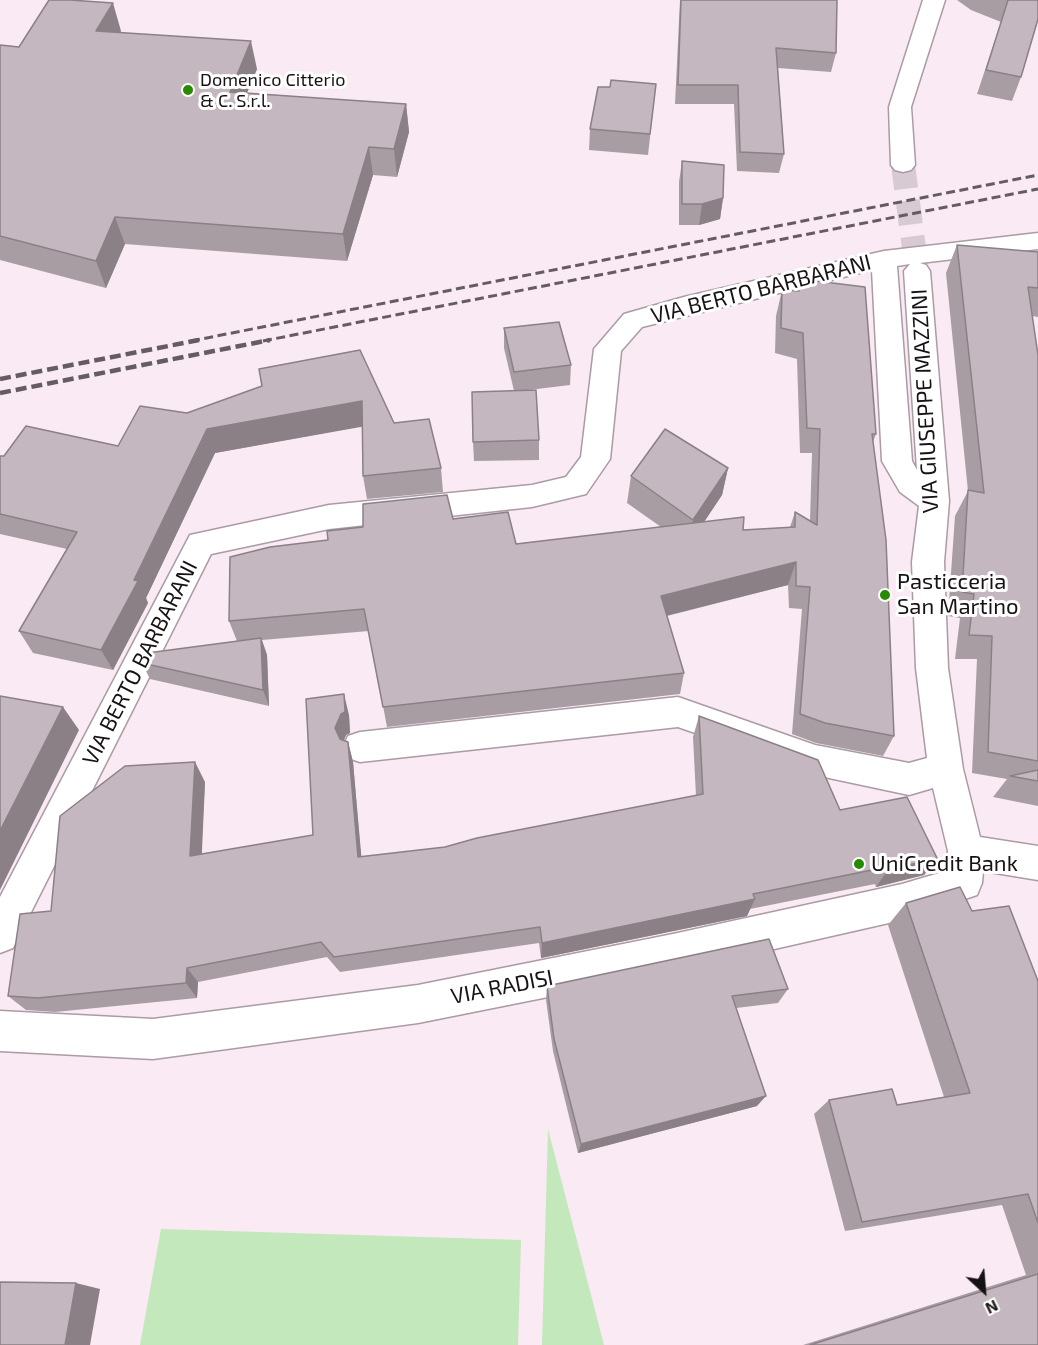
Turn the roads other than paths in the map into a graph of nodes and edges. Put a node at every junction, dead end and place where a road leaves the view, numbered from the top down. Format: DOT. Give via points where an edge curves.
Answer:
graph roads {
  1 [pos="934,0"];
  2 [pos="903,165"];
  3 [pos="1038,241"];
  4 [pos="884,259"];
  5 [pos="917,270"];
  6 [pos="934,501"];
  7 [pos="360,747"];
  8 [pos="946,770"];
  9 [pos="966,851"];
  10 [pos="1038,863"];
  11 [pos="0,935"];
  12 [pos="0,1031"];
  1 -- 2 [label="street" via="900,107"];
  3 -- 4 [label="street"];
  4 -- 6 [label="street" via="897,461 910,483"];
  4 -- 11 [label="street, VIA BERTO BARBARANI" via="633,320 608,349 595,459 576,486 532,496 329,517 201,544"];
  5 -- 6 [label="street, VIA GIUSEPPE MAZZINI"];
  6 -- 8 [label="street, VIA GIUSEPPE MAZZINI" via="928,562 932,668"];
  7 -- 8 [label="street" via="678,712 815,760 909,779"];
  8 -- 9 [label="street, VIA GIUSEPPE MAZZINI"];
  9 -- 10 [label="street"];
  9 -- 12 [label="street, VIA RADISI" via="964,883 902,902 418,1004 153,1039"];
}
